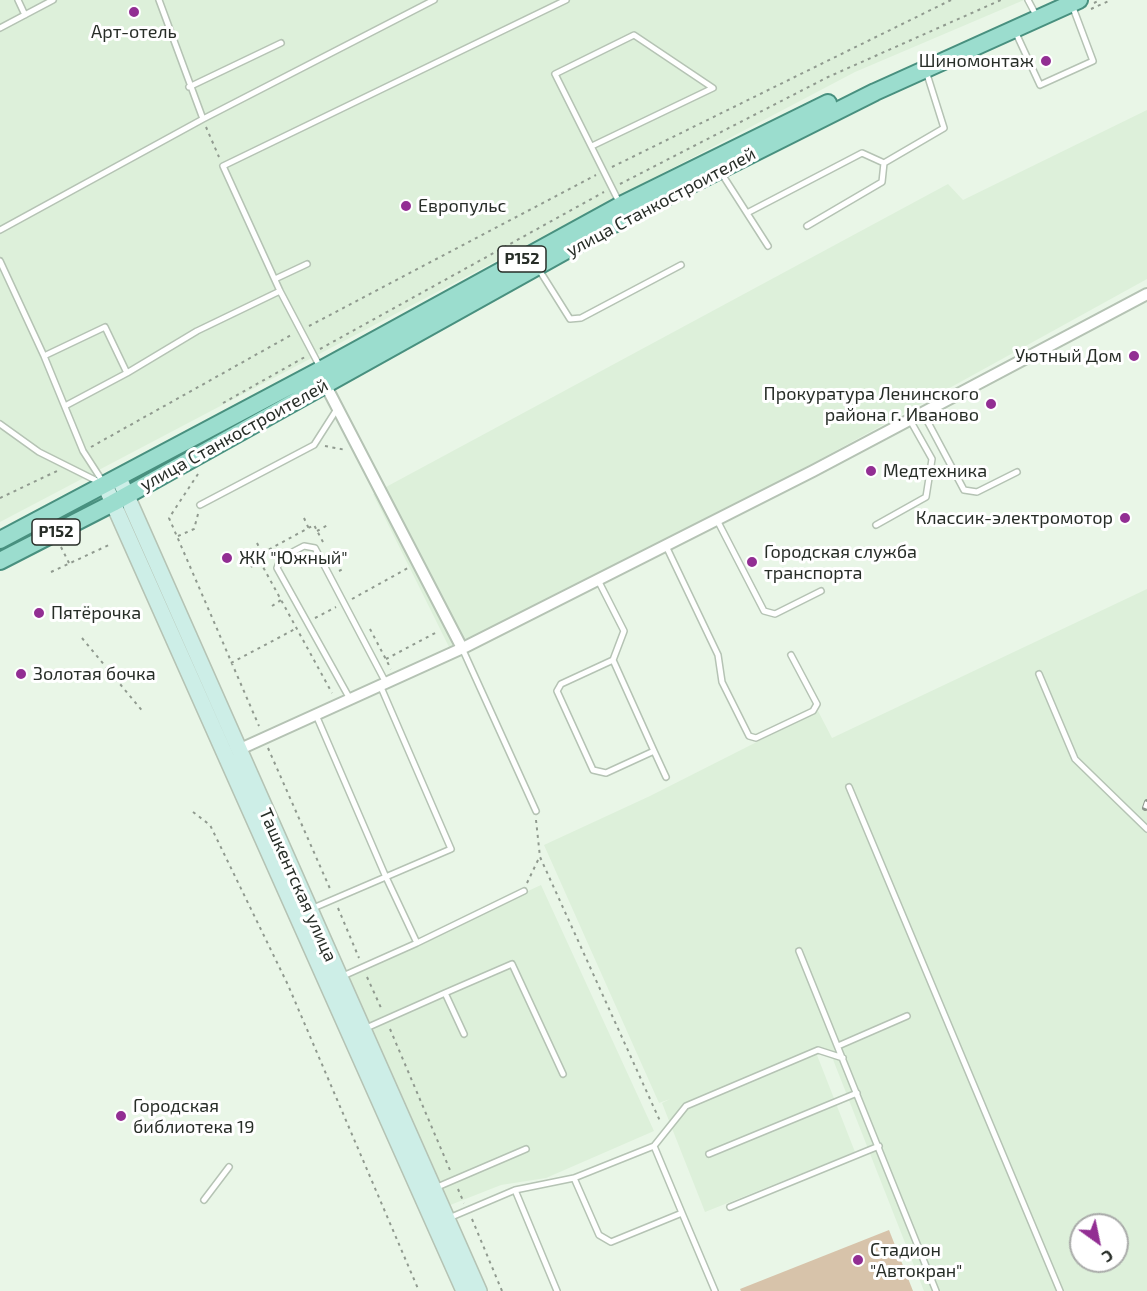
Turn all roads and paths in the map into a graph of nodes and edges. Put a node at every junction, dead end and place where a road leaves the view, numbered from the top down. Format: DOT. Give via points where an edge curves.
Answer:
graph roads {
  1 [pos="18,0"];
  2 [pos="53,0"];
  3 [pos="159,0"];
  4 [pos="434,0"];
  5 [pos="566,0"];
  6 [pos="951,0"];
  7 [pos="1111,0"];
  8 [pos="1071,4"];
  9 [pos="1033,10"];
  10 [pos="25,15"];
  11 [pos="0,28"];
  12 [pos="1015,29"];
  13 [pos="281,43"];
  14 [pos="926,69"];
  15 [pos="189,87"];
  16 [pos="202,119"];
  17 [pos="592,146"];
  18 [pos="884,163"];
  19 [pos="223,166"];
  20 [pos="720,170"];
  21 [pos="605,171"];
  22 [pos="623,211"];
  23 [pos="747,213"];
  24 [pos="807,226"];
  25 [pos="0,230"];
  26 [pos="768,246"];
  27 [pos="0,261"];
  28 [pos="307,264"];
  29 [pos="681,265"];
  30 [pos="537,267"];
  31 [pos="275,279"];
  32 [pos="280,291"];
  33 [pos="1147,294"];
  34 [pos="303,329"];
  35 [pos="44,356"];
  36 [pos="127,373"];
  37 [pos="324,377"];
  38 [pos="65,406"];
  39 [pos="337,408"];
  40 [pos="923,413"];
  41 [pos="910,420"];
  42 [pos="0,424"];
  43 [pos="314,445"];
  44 [pos="357,445"];
  45 [pos="83,451"];
  46 [pos="65,466"];
  47 [pos="208,469"];
  48 [pos="1017,472"];
  49 [pos="112,482"];
  50 [pos="0,498"];
  51 [pos="119,499"];
  52 [pos="200,505"];
  53 [pos="303,518"];
  54 [pos="717,520"];
  55 [pos="315,525"];
  56 [pos="328,525"];
  57 [pos="876,525"];
  58 [pos="309,529"];
  59 [pos="317,531"];
  60 [pos="178,536"];
  61 [pos="0,540"];
  62 [pos="58,542"];
  63 [pos="256,543"];
  64 [pos="111,544"];
  65 [pos="666,546"];
  66 [pos="262,553"];
  67 [pos="0,561"];
  68 [pos="260,562"];
  69 [pos="69,563"];
  70 [pos="251,567"];
  71 [pos="345,568"];
  72 [pos="339,571"];
  73 [pos="402,571"];
  74 [pos="51,572"];
  75 [pos="597,580"];
  76 [pos="821,591"];
  77 [pos="281,600"];
  78 [pos="344,603"];
  79 [pos="272,606"];
  80 [pos="308,622"];
  81 [pos="450,625"];
  82 [pos="297,628"];
  83 [pos="82,638"];
  84 [pos="462,648"];
  85 [pos="791,655"];
  86 [pos="386,659"];
  87 [pos="613,660"];
  88 [pos="231,663"];
  89 [pos="1039,674"];
  90 [pos="383,684"];
  91 [pos="333,696"];
  92 [pos="350,699"];
  93 [pos="144,713"];
  94 [pos="316,715"];
  95 [pos="264,738"];
  96 [pos="654,751"];
  97 [pos="232,753"];
  98 [pos="666,777"];
  99 [pos="247,786"];
  100 [pos="849,787"];
  101 [pos="193,812"];
  102 [pos="536,812"];
  103 [pos="1147,829"];
  104 [pos="540,857"];
  105 [pos="385,875"];
  106 [pos="524,891"];
  107 [pos="334,898"];
  108 [pos="309,910"];
  109 [pos="417,943"];
  110 [pos="799,951"];
  111 [pos="364,968"];
  112 [pos="340,978"];
  113 [pos="445,993"];
  114 [pos="907,1016"];
  115 [pos="386,1020"];
  116 [pos="357,1033"];
  117 [pos="464,1034"];
  118 [pos="838,1046"];
  119 [pos="843,1058"];
  120 [pos="563,1074"];
  121 [pos="857,1093"];
  122 [pos="666,1132"];
  123 [pos="654,1146"];
  124 [pos="879,1146"];
  125 [pos="526,1149"];
  126 [pos="709,1154"];
  127 [pos="229,1167"];
  128 [pos="574,1178"];
  129 [pos="454,1179"];
  130 [pos="433,1188"];
  131 [pos="515,1190"];
  132 [pos="204,1200"];
  133 [pos="730,1207"];
  134 [pos="468,1210"];
  135 [pos="682,1213"];
  136 [pos="447,1219"];
  137 [pos="419,1291"];
  138 [pos="464,1291"];
  139 [pos="479,1291"];
  140 [pos="502,1291"];
  141 [pos="557,1291"];
  142 [pos="715,1291"];
  143 [pos="936,1291"];
  144 [pos="1060,1291"];
  1 -- 10 [label="lane"];
  2 -- 10 [label="lane"];
  3 -- 15 [label="lane"];
  4 -- 16 [label="lane"];
  5 -- 19 [label="lane"];
  6 -- 21 [label="path"];
  7 -- 8 [label="path"];
  8 -- 9 [label="main road, улица Станкостроителей / Р152"];
  8 -- 12 [label="lane" via="1093,61 1040,85"];
  9 -- 12 [label="main road, улица Станкостроителей / Р152"];
  9 -- 22 [label="main road, улица Станкостроителей / Р152" via="869,82"];
  10 -- 11 [label="lane"];
  12 -- 14 [label="main road, улица Станкостроителей / Р152"];
  13 -- 15 [label="lane"];
  14 -- 18 [label="lane" via="944,128"];
  14 -- 20 [label="main road, улица Станкостроителей / Р152"];
  15 -- 16 [label="lane"];
  16 -- 19 [label="path"];
  16 -- 25 [label="lane"];
  17 -- 17 [label="lane" via="555,74 634,35 713,88"];
  17 -- 21 [label="lane"];
  18 -- 23 [label="lane" via="862,153"];
  18 -- 24 [label="lane" via="882,182"];
  19 -- 31 [label="lane"];
  20 -- 22 [label="main road, улица Станкостроителей / Р152"];
  20 -- 23 [label="lane"];
  21 -- 22 [label="lane"];
  21 -- 34 [label="path"];
  22 -- 30 [label="main road, улица Станкостроителей / Р152"];
  22 -- 37 [label="main road, улица Станкостроителей / Р152"];
  23 -- 26 [label="lane"];
  27 -- 35 [label="lane"];
  28 -- 31 [label="lane"];
  29 -- 30 [label="lane" via="581,318 570,319"];
  30 -- 37 [label="main road, улица Станкостроителей / Р152"];
  31 -- 32 [label="lane"];
  32 -- 34 [label="lane"];
  32 -- 36 [label="lane" via="197,331"];
  33 -- 40 [label="street"];
  34 -- 37 [label="lane"];
  34 -- 45 [label="path"];
  35 -- 36 [label="lane" via="105,327"];
  35 -- 38 [label="lane"];
  36 -- 38 [label="lane"];
  37 -- 39 [label="street"];
  37 -- 49 [label="main road, улица Станкостроителей / Р152"];
  37 -- 51 [label="main road, улица Станкостроителей / Р152"];
  38 -- 45 [label="lane"];
  39 -- 43 [label="lane"];
  39 -- 44 [label="street"];
  40 -- 41 [label="street"];
  40 -- 48 [label="lane" via="964,490 977,492"];
  41 -- 54 [label="street"];
  41 -- 57 [label="lane" via="932,459 926,497"];
  42 -- 46 [label="lane"];
  43 -- 44 [label="path" via="348,450"];
  43 -- 52 [label="lane"];
  44 -- 81 [label="street"];
  45 -- 49 [label="lane"];
  46 -- 49 [label="lane"];
  46 -- 50 [label="path"];
  47 -- 60 [label="path" via="197,475 169,518"];
  49 -- 51 [label="main road, Ташкентская улица"];
  49 -- 61 [label="main road, улица Станкостроителей / Р152"];
  51 -- 67 [label="main road, улица Станкостроителей / Р152"];
  51 -- 97 [label="main road, Ташкентская улица"];
  52 -- 60 [label="path" via="194,529"];
  53 -- 58 [label="path"];
  54 -- 65 [label="street"];
  54 -- 76 [label="lane" via="764,611 775,614"];
  55 -- 58 [label="path"];
  56 -- 59 [label="path"];
  58 -- 66 [label="path"];
  60 -- 88 [label="path"];
  62 -- 69 [label="path"];
  63 -- 66 [label="path"];
  64 -- 69 [label="path"];
  65 -- 75 [label="street"];
  65 -- 85 [label="lane" via="718,655 722,682 749,736 756,738 813,711 816,704"];
  66 -- 68 [label="path" via="257,556"];
  68 -- 70 [label="path"];
  68 -- 77 [label="path"];
  69 -- 74 [label="path"];
  71 -- 72 [label="path"];
  73 -- 78 [label="path"];
  75 -- 84 [label="street"];
  75 -- 87 [label="lane" via="624,631"];
  77 -- 79 [label="path"];
  77 -- 82 [label="path"];
  78 -- 80 [label="path"];
  78 -- 80 [label="lane" via="315,548 304,546 281,558 277,568"];
  78 -- 90 [label="lane"];
  80 -- 82 [label="path"];
  80 -- 92 [label="lane"];
  81 -- 84 [label="street"];
  81 -- 86 [label="path"];
  82 -- 88 [label="path"];
  82 -- 91 [label="path"];
  83 -- 93 [label="path"];
  84 -- 90 [label="street"];
  84 -- 102 [label="lane"];
  87 -- 96 [label="lane"];
  87 -- 96 [label="lane" via="561,684 557,691 561,701 593,770 606,773"];
  88 -- 95 [label="path"];
  89 -- 103 [label="lane" via="1075,759"];
  90 -- 92 [label="street"];
  90 -- 105 [label="lane" via="451,849"];
  92 -- 94 [label="street"];
  94 -- 95 [label="street"];
  94 -- 105 [label="lane"];
  95 -- 97 [label="street"];
  95 -- 107 [label="path"];
  96 -- 98 [label="lane"];
  97 -- 99 [label="main road, Ташкентская улица"];
  99 -- 108 [label="main road, Ташкентская улица"];
  99 -- 116 [label="main road, Ташкентская улица"];
  100 -- 144 [label="lane"];
  101 -- 137 [label="path" via="210,825 288,985"];
  102 -- 104 [label="path"];
  104 -- 106 [label="path"];
  104 -- 122 [label="path"];
  105 -- 107 [label="lane"];
  105 -- 109 [label="lane"];
  106 -- 109 [label="lane"];
  107 -- 108 [label="lane"];
  107 -- 111 [label="path"];
  108 -- 112 [label="main road, Ташкентская улица"];
  109 -- 111 [label="lane"];
  110 -- 118 [label="lane"];
  111 -- 112 [label="lane"];
  111 -- 115 [label="path"];
  112 -- 116 [label="main road, Ташкентская улица"];
  113 -- 115 [label="lane"];
  113 -- 117 [label="lane"];
  113 -- 120 [label="lane" via="512,964"];
  114 -- 118 [label="lane"];
  115 -- 116 [label="lane"];
  115 -- 129 [label="path"];
  116 -- 130 [label="main road, Ташкентская улица"];
  116 -- 138 [label="main road, Ташкентская улица"];
  118 -- 119 [label="lane"];
  119 -- 121 [label="lane"];
  119 -- 122 [label="lane" via="818,1050 796,1059 686,1106"];
  121 -- 124 [label="lane"];
  121 -- 126 [label="lane"];
  122 -- 123 [label="lane"];
  123 -- 128 [label="lane"];
  123 -- 135 [label="lane"];
  124 -- 133 [label="lane"];
  124 -- 143 [label="lane"];
  125 -- 129 [label="lane"];
  127 -- 132 [label="lane"];
  128 -- 131 [label="lane"];
  128 -- 135 [label="lane" via="599,1235 611,1242"];
  129 -- 130 [label="lane"];
  129 -- 134 [label="path"];
  130 -- 136 [label="main road, Ташкентская улица"];
  131 -- 134 [label="lane"];
  131 -- 141 [label="lane"];
  134 -- 136 [label="lane"];
  134 -- 140 [label="path"];
  135 -- 142 [label="lane"];
  136 -- 139 [label="main road, Ташкентская улица"];
}
